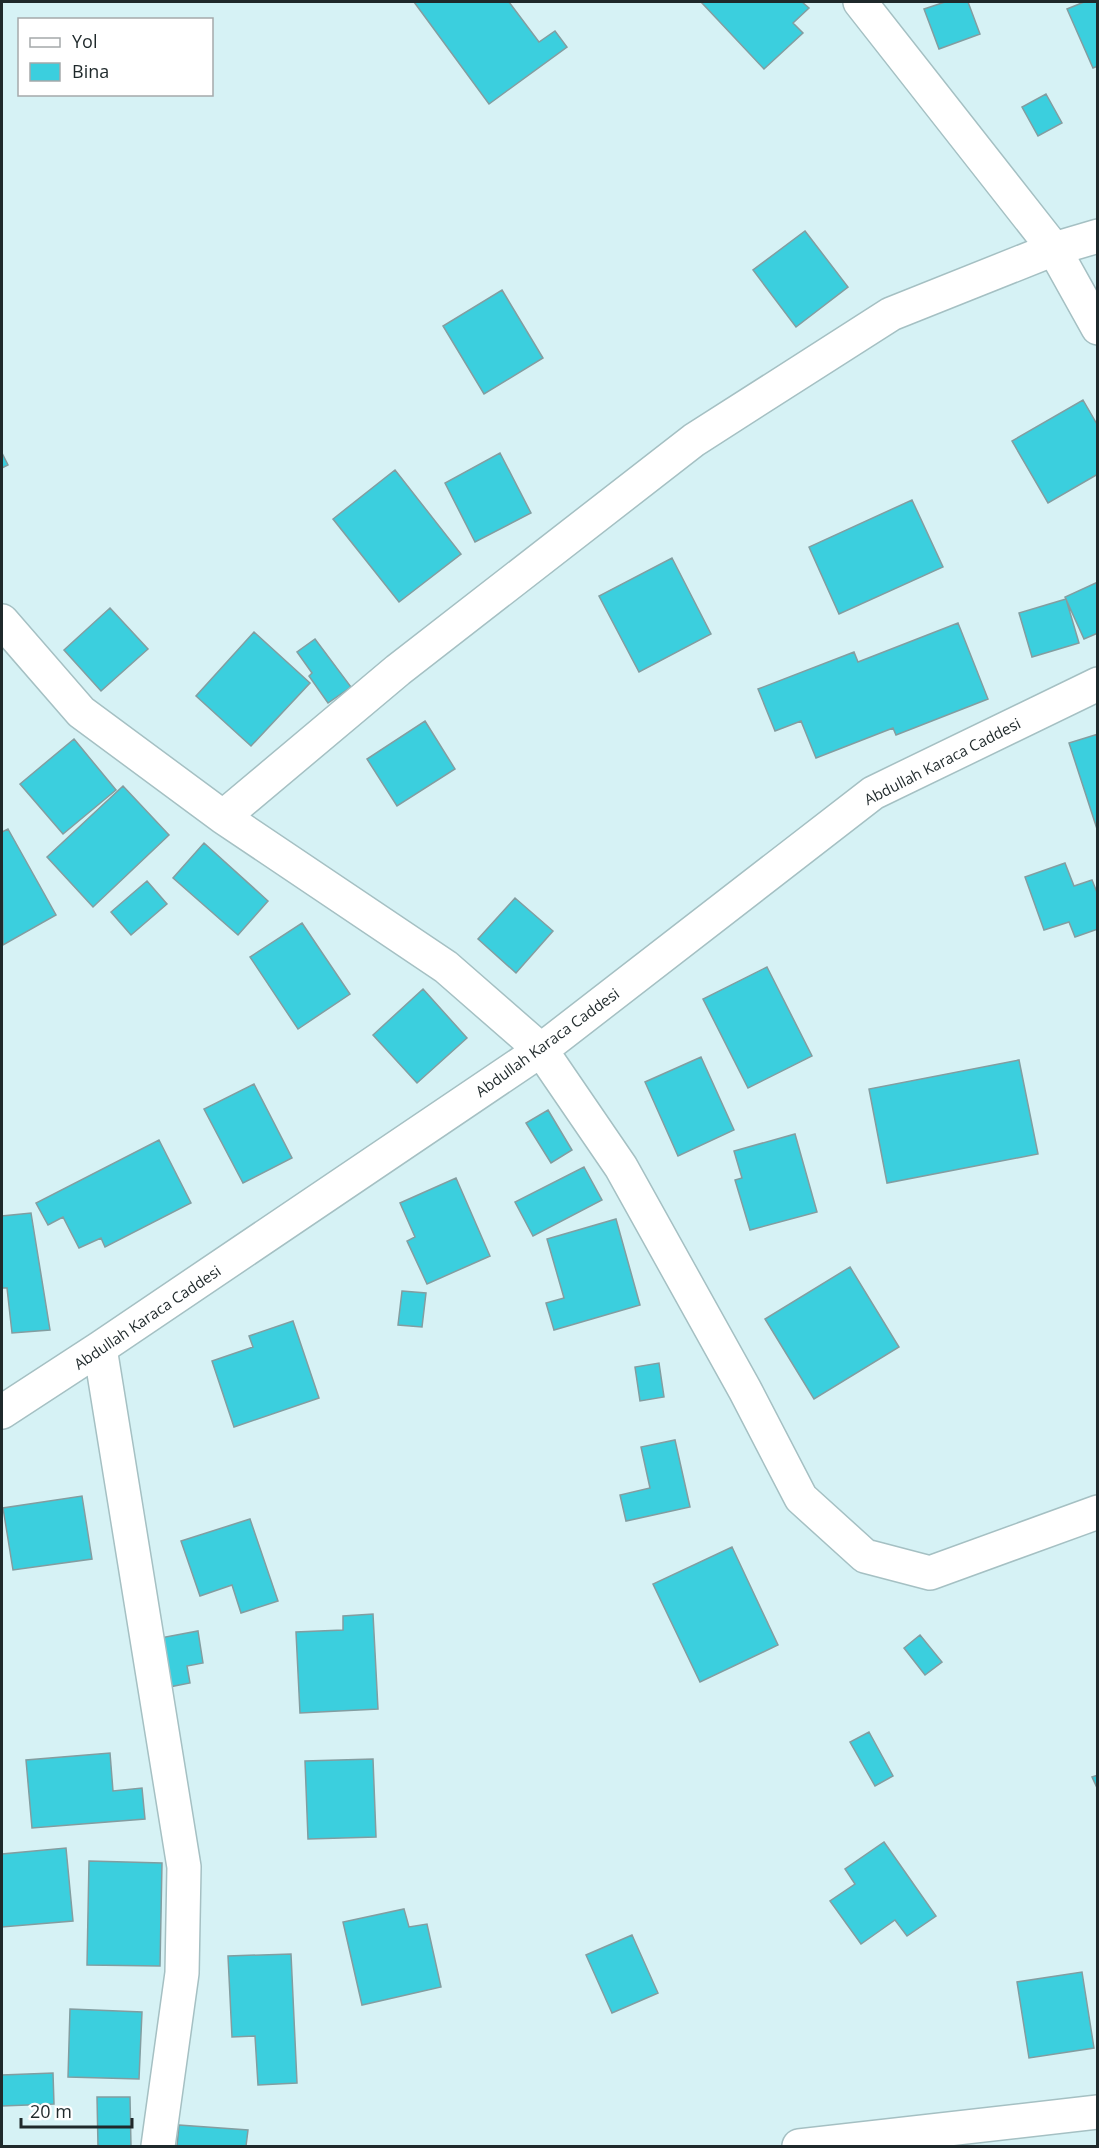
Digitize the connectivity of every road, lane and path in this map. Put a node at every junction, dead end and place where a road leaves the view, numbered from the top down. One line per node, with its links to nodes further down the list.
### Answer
1 (860, 2): 3 (street)
2 (1098, 236): 3 (street)
3 (1054, 249): 4 (street); 7 (street)
4 (1098, 328)
5 (2, 621): 7 (street)
6 (1098, 684): 8 (street, Abdullah Karaca Caddesi)
7 (223, 817): 8 (street)
8 (541, 1050): 9 (street, Abdullah Karaca Caddesi); 11 (street)
9 (100, 1348): 10 (street, Abdullah Karaca Caddesi); 13 (street)
10 (2, 1412)
11 (1098, 1512)
12 (1098, 2112): 14 (street)
13 (158, 2146)
14 (799, 2146)

